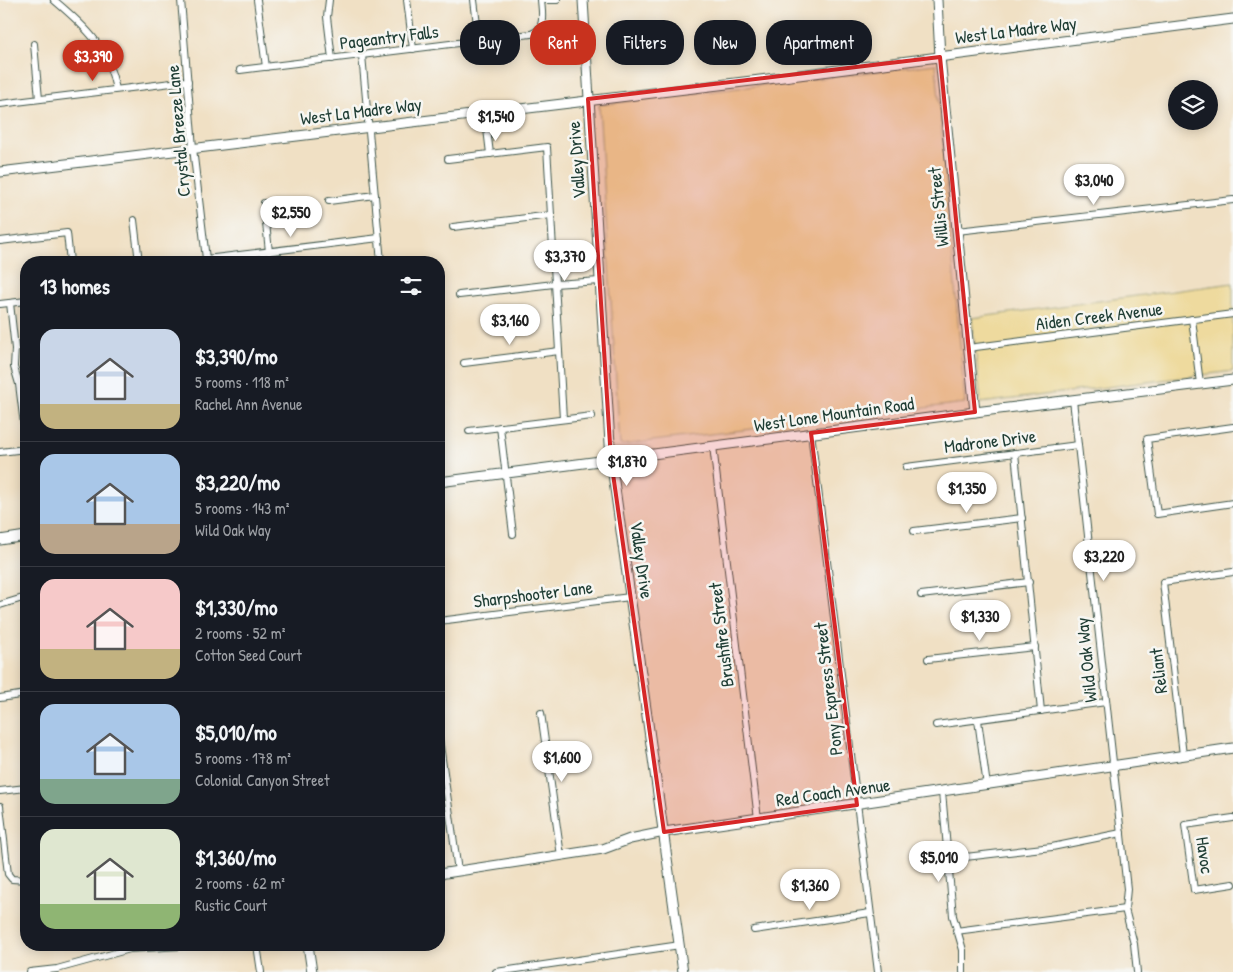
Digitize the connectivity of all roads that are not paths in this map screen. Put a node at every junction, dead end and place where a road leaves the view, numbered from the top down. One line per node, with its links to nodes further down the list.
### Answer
1 (54, 0): 23 (street)
2 (181, 0): 22 (street, Crystal Breeze Lane)
3 (257, 0): 20 (street)
4 (329, 0): 19 (street)
5 (407, 0): 16 (street)
6 (474, 0): 12 (street)
7 (542, 0): 8 (street); 13 (street, Pageantry Falls)
8 (556, 0)
9 (582, 0): 25 (street, Valley Drive)
10 (937, 0): 18 (street, Willis Street)
11 (1233, 19): 18 (street, West La Madre Way)
12 (476, 20)
13 (520, 35)
14 (460, 43): 16 (street, Pageantry Falls)
15 (34, 44): 24 (street)
16 (414, 49): 17 (street, Pageantry Falls)
17 (362, 55): 19 (street, Pageantry Falls); 28 (street)
18 (940, 57): 25 (street, West La Madre Way); 40 (street, Willis Street)
19 (332, 59): 20 (street, Pageantry Falls)
20 (266, 67): 21 (street, Pageantry Falls)
21 (240, 70)
22 (188, 80): 23 (street); 29 (street, Crystal Breeze Lane)
23 (116, 90): 24 (street)
24 (39, 99): 26 (street)
25 (588, 100): 27 (street, West La Madre Way); 49 (street, Valley Drive)
26 (0, 104)
27 (485, 112): 28 (street, West La Madre Way); 30 (street)
28 (367, 126): 29 (street, West La Madre Way); 33 (street)
29 (193, 148): 32 (street, West La Madre Way); 46 (street, Crystal Breeze Lane)
30 (490, 154): 31 (street); 37 (street)
31 (448, 159)
32 (0, 172)
33 (375, 195): 35 (street); 41 (street)
34 (1233, 200): 40 (street)
35 (329, 201)
36 (264, 203): 43 (street)
37 (551, 215): 39 (street); 50 (street)
38 (134, 220): 45 (street)
39 (453, 227)
40 (957, 231): 57 (street, Willis Street)
41 (378, 238): 43 (street); 48 (street)
42 (0, 241): 44 (street)
43 (270, 252): 47 (street, Crystal Breeze Lane)
44 (69, 256)
45 (138, 256)
46 (206, 256)
47 (233, 256)
48 (380, 256)
49 (600, 281): 50 (street); 76 (street, Valley Drive)
50 (554, 284): 51 (street); 58 (street)
51 (458, 295)
52 (20, 302): 53 (street)
53 (10, 303): 54 (street); 62 (street)
54 (0, 304)
55 (1233, 314): 56 (street, Aiden Creek Avenue)
56 (1192, 319): 57 (street, Aiden Creek Avenue); 61 (street)
57 (968, 348): 64 (street, Willis Street)
58 (559, 351): 59 (street); 66 (street)
59 (464, 363)
60 (1233, 380): 61 (street, West Lone Mountain Road)
61 (1200, 384): 63 (street, West Lone Mountain Road)
62 (20, 392)
63 (1072, 400): 64 (street, West Lone Mountain Road); 71 (street, Wild Oak Way)
64 (975, 412): 70 (street, West Lone Mountain Road)
65 (592, 416): 66 (street)
66 (563, 419): 67 (street)
67 (500, 427): 69 (street); 78 (street)
68 (1233, 427): 80 (street)
69 (469, 431)
70 (811, 433): 72 (street, West Lone Mountain Road); 110 (street, Pony Express Street)
71 (1078, 445): 75 (street, Madrone Drive); 97 (street, Wild Oak Way)
72 (713, 446): 76 (street, West Lone Mountain Road); 113 (street, Brushfire Street)
73 (20, 450): 74 (street)
74 (0, 452)
75 (1016, 453): 77 (street, Madrone Drive); 81 (street)
76 (611, 460): 78 (street, West Lone Mountain Road); 89 (street, Valley Drive)
77 (906, 467)
78 (505, 474): 79 (street, West Lone Mountain Road); 83 (street)
79 (445, 481)
80 (1233, 503)
81 (1022, 518): 82 (street); 87 (street)
82 (914, 532)
83 (514, 534)
84 (20, 537): 85 (street)
85 (0, 540)
86 (1233, 572): 103 (street, Reliant)
87 (1029, 582): 88 (street); 93 (street)
88 (921, 595)
89 (630, 597): 92 (street, Sharpshooter Lane); 114 (street, Valley Drive)
90 (20, 599): 91 (street)
91 (0, 605)
92 (445, 620)
93 (1035, 647): 94 (street); 98 (street)
94 (928, 659)
95 (20, 695): 96 (street)
96 (0, 698)
97 (1106, 702): 98 (street); 104 (street, Wild Oak Way)
98 (1041, 711): 100 (street)
99 (541, 713): 117 (street)
100 (978, 720): 101 (street); 106 (street)
101 (936, 725)
102 (1233, 748): 103 (street, Red Coach Avenue)
103 (1183, 755): 104 (street, Red Coach Avenue)
104 (1114, 766): 106 (street, Red Coach Avenue); 115 (street, Wild Oak Way)
105 (445, 780): 119 (street)
106 (987, 786): 109 (street, Red Coach Avenue)
107 (20, 789): 108 (street)
108 (0, 791)
109 (942, 792): 110 (street, Red Coach Avenue); 118 (street)
110 (857, 804): 113 (street, Red Coach Avenue); 124 (street, Pony Express Street)
111 (0, 806): 116 (street)
112 (1233, 818): 122 (street, Havoc)
113 (758, 819): 114 (street, Red Coach Avenue)
114 (664, 832): 117 (street, Red Coach Avenue); 127 (street, Valley Drive)
115 (1121, 833): 118 (street); 123 (street, Wild Oak Way)
116 (3, 856): 121 (street)
117 (561, 856): 119 (street, Red Coach Avenue)
118 (948, 859): 126 (street)
119 (458, 871): 120 (street, Red Coach Avenue)
120 (445, 873)
121 (20, 880)
122 (1233, 884)
123 (1125, 908): 126 (street); 138 (street, Wild Oak Way)
124 (870, 913): 125 (street); 136 (street, Pony Express Street)
125 (754, 930)
126 (956, 931): 137 (street)
127 (680, 945): 134 (street); 135 (street, Valley Drive)
128 (123, 951): 131 (street)
129 (258, 951): 132 (street)
130 (309, 951): 133 (street)
131 (30, 972)
132 (261, 972)
133 (312, 972)
134 (496, 972)
135 (683, 972)
136 (878, 972)
137 (963, 972)
138 (1137, 972)

